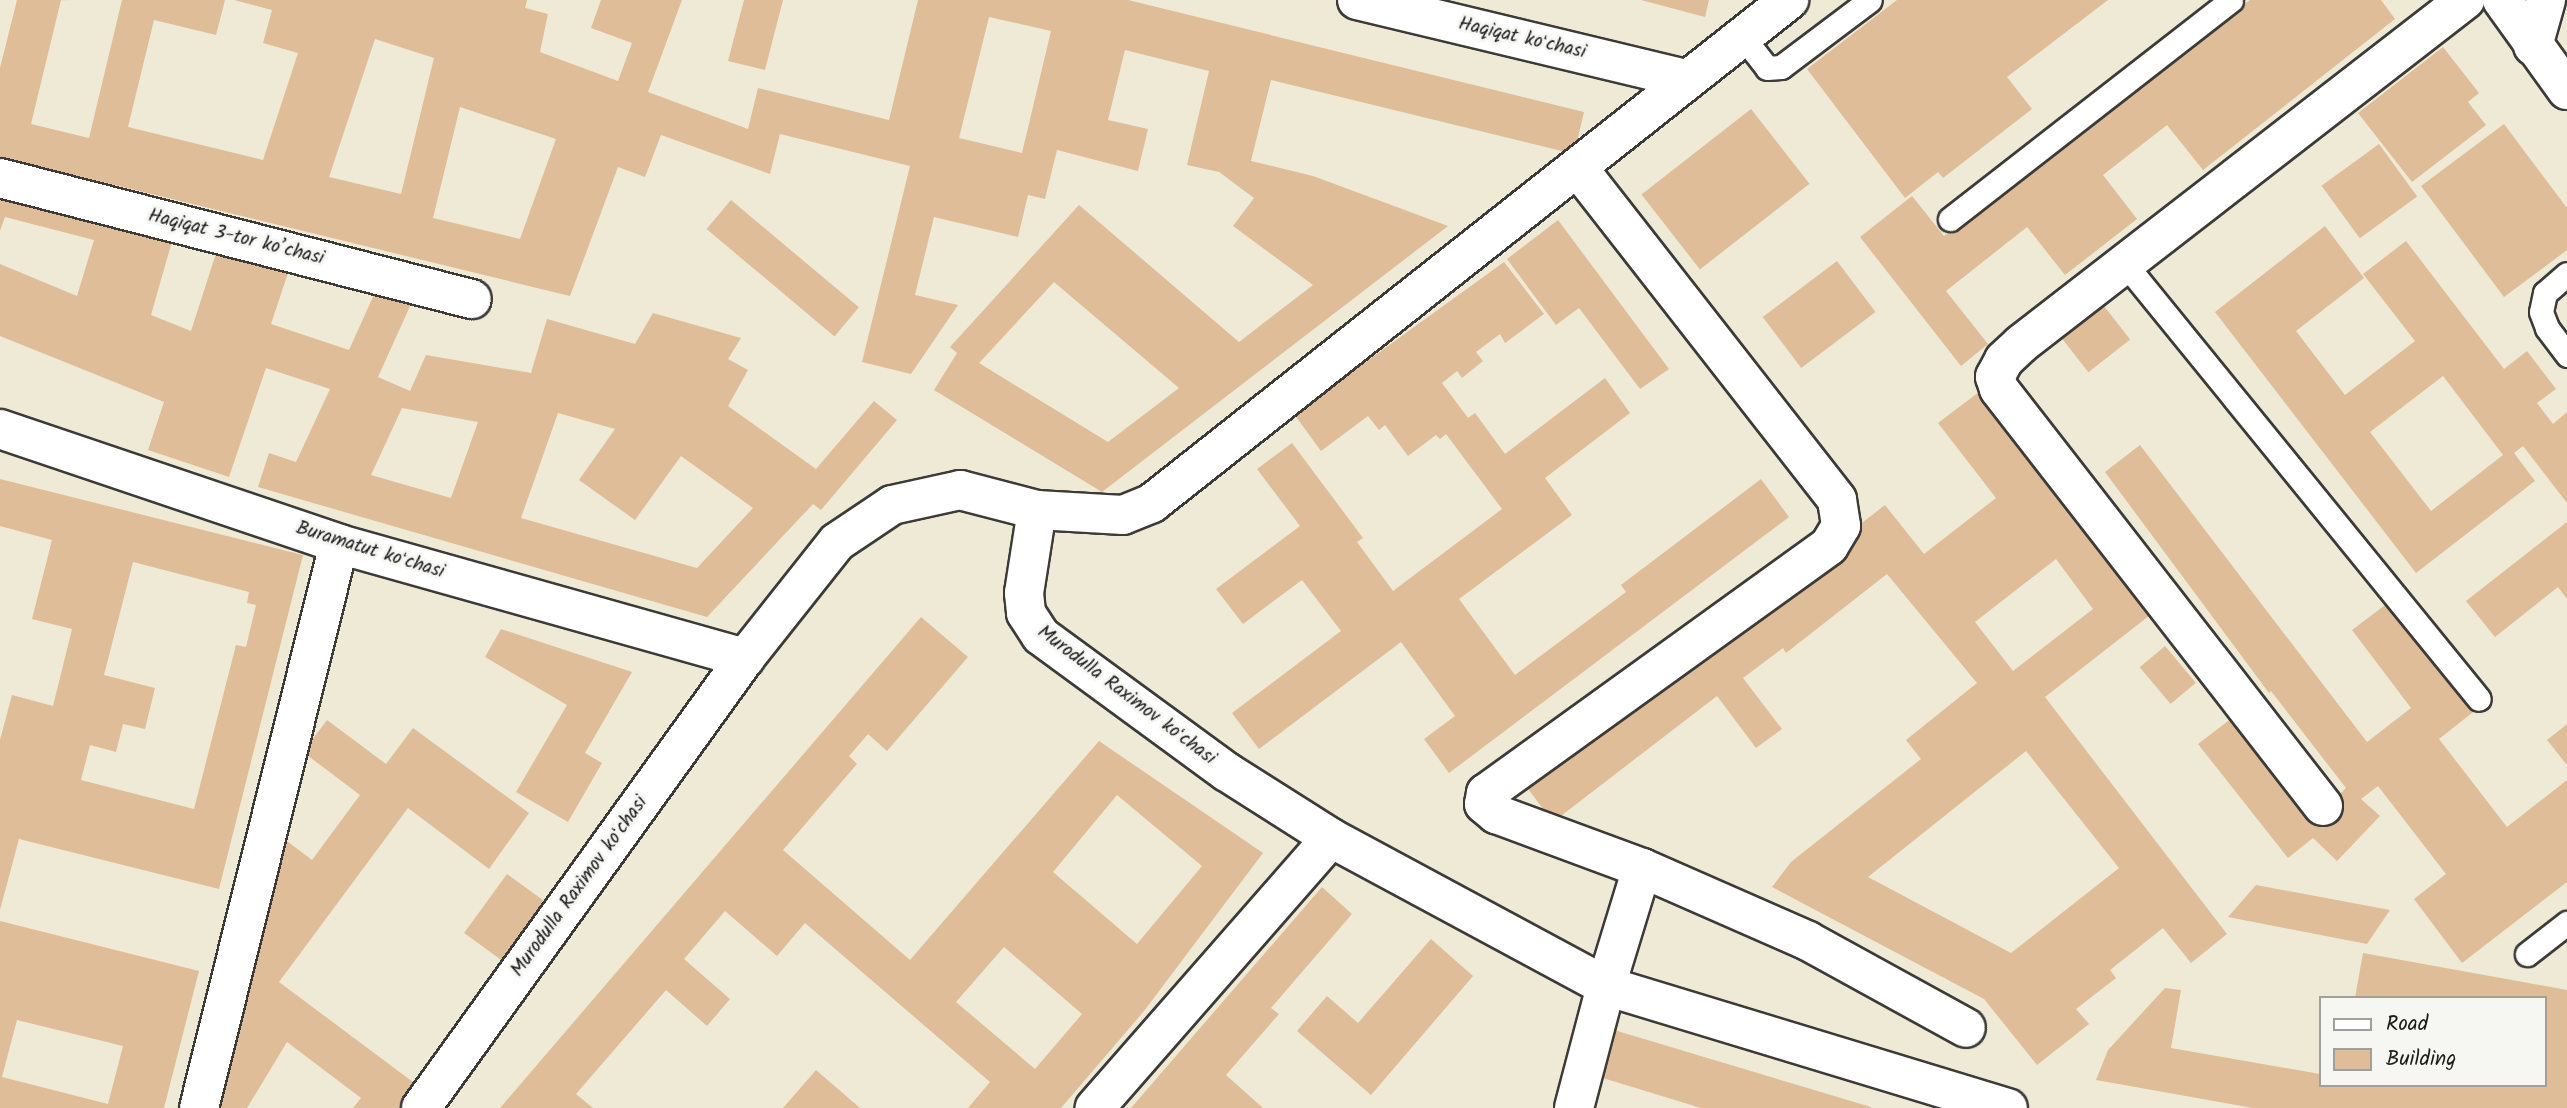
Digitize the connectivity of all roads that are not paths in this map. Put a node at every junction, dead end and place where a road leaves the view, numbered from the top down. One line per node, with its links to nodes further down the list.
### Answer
1 (1357, 0): 10 (street, Haqiqat koʻchasi)
2 (1788, 0): 8 (street)
3 (1870, 0): 8 (lane)
4 (2231, 0): 14 (lane)
5 (2465, 0): 15 (street)
6 (2502, 0): 9 (street)
7 (2546, 0): 9 (street)
8 (1743, 37): 10 (street)
9 (2533, 46): 11 (street)
10 (1687, 79): 12 (street)
11 (2567, 90)
12 (1578, 168): 20 (street); 26 (street)
13 (0, 178): 17 (street, Haqiqat 3-tor koʼchasi)
14 (1950, 219)
15 (2126, 265): 23 (lane); 24 (street)
16 (2567, 274): 18 (lane)
17 (472, 299)
18 (2567, 355)
19 (0, 429): 21 (street, Buramatut koʻchasi)
20 (1037, 510): 22 (street, Murodulla Raximov koʻchasi); 25 (street, Murodulla Raximov koʻchasi)
21 (339, 544): 22 (street, Buramatut koʻchasi); 31 (street)
22 (745, 658): 32 (street, Murodulla Raximov koʻchasi)
23 (2479, 699)
24 (2323, 806)
25 (1331, 838): 29 (street, Murodulla Raximov koʻchasi); 33 (street)
26 (1642, 868): 29 (street); 30 (street)
27 (2567, 923): 28 (lane)
28 (2527, 954)
29 (1606, 986): 34 (street); 35 (street, Murodulla Raximov koʻchasi)
30 (1966, 1028)
31 (199, 1108)
32 (421, 1108)
33 (1095, 1108)
34 (1574, 1108)
35 (2008, 1108)

